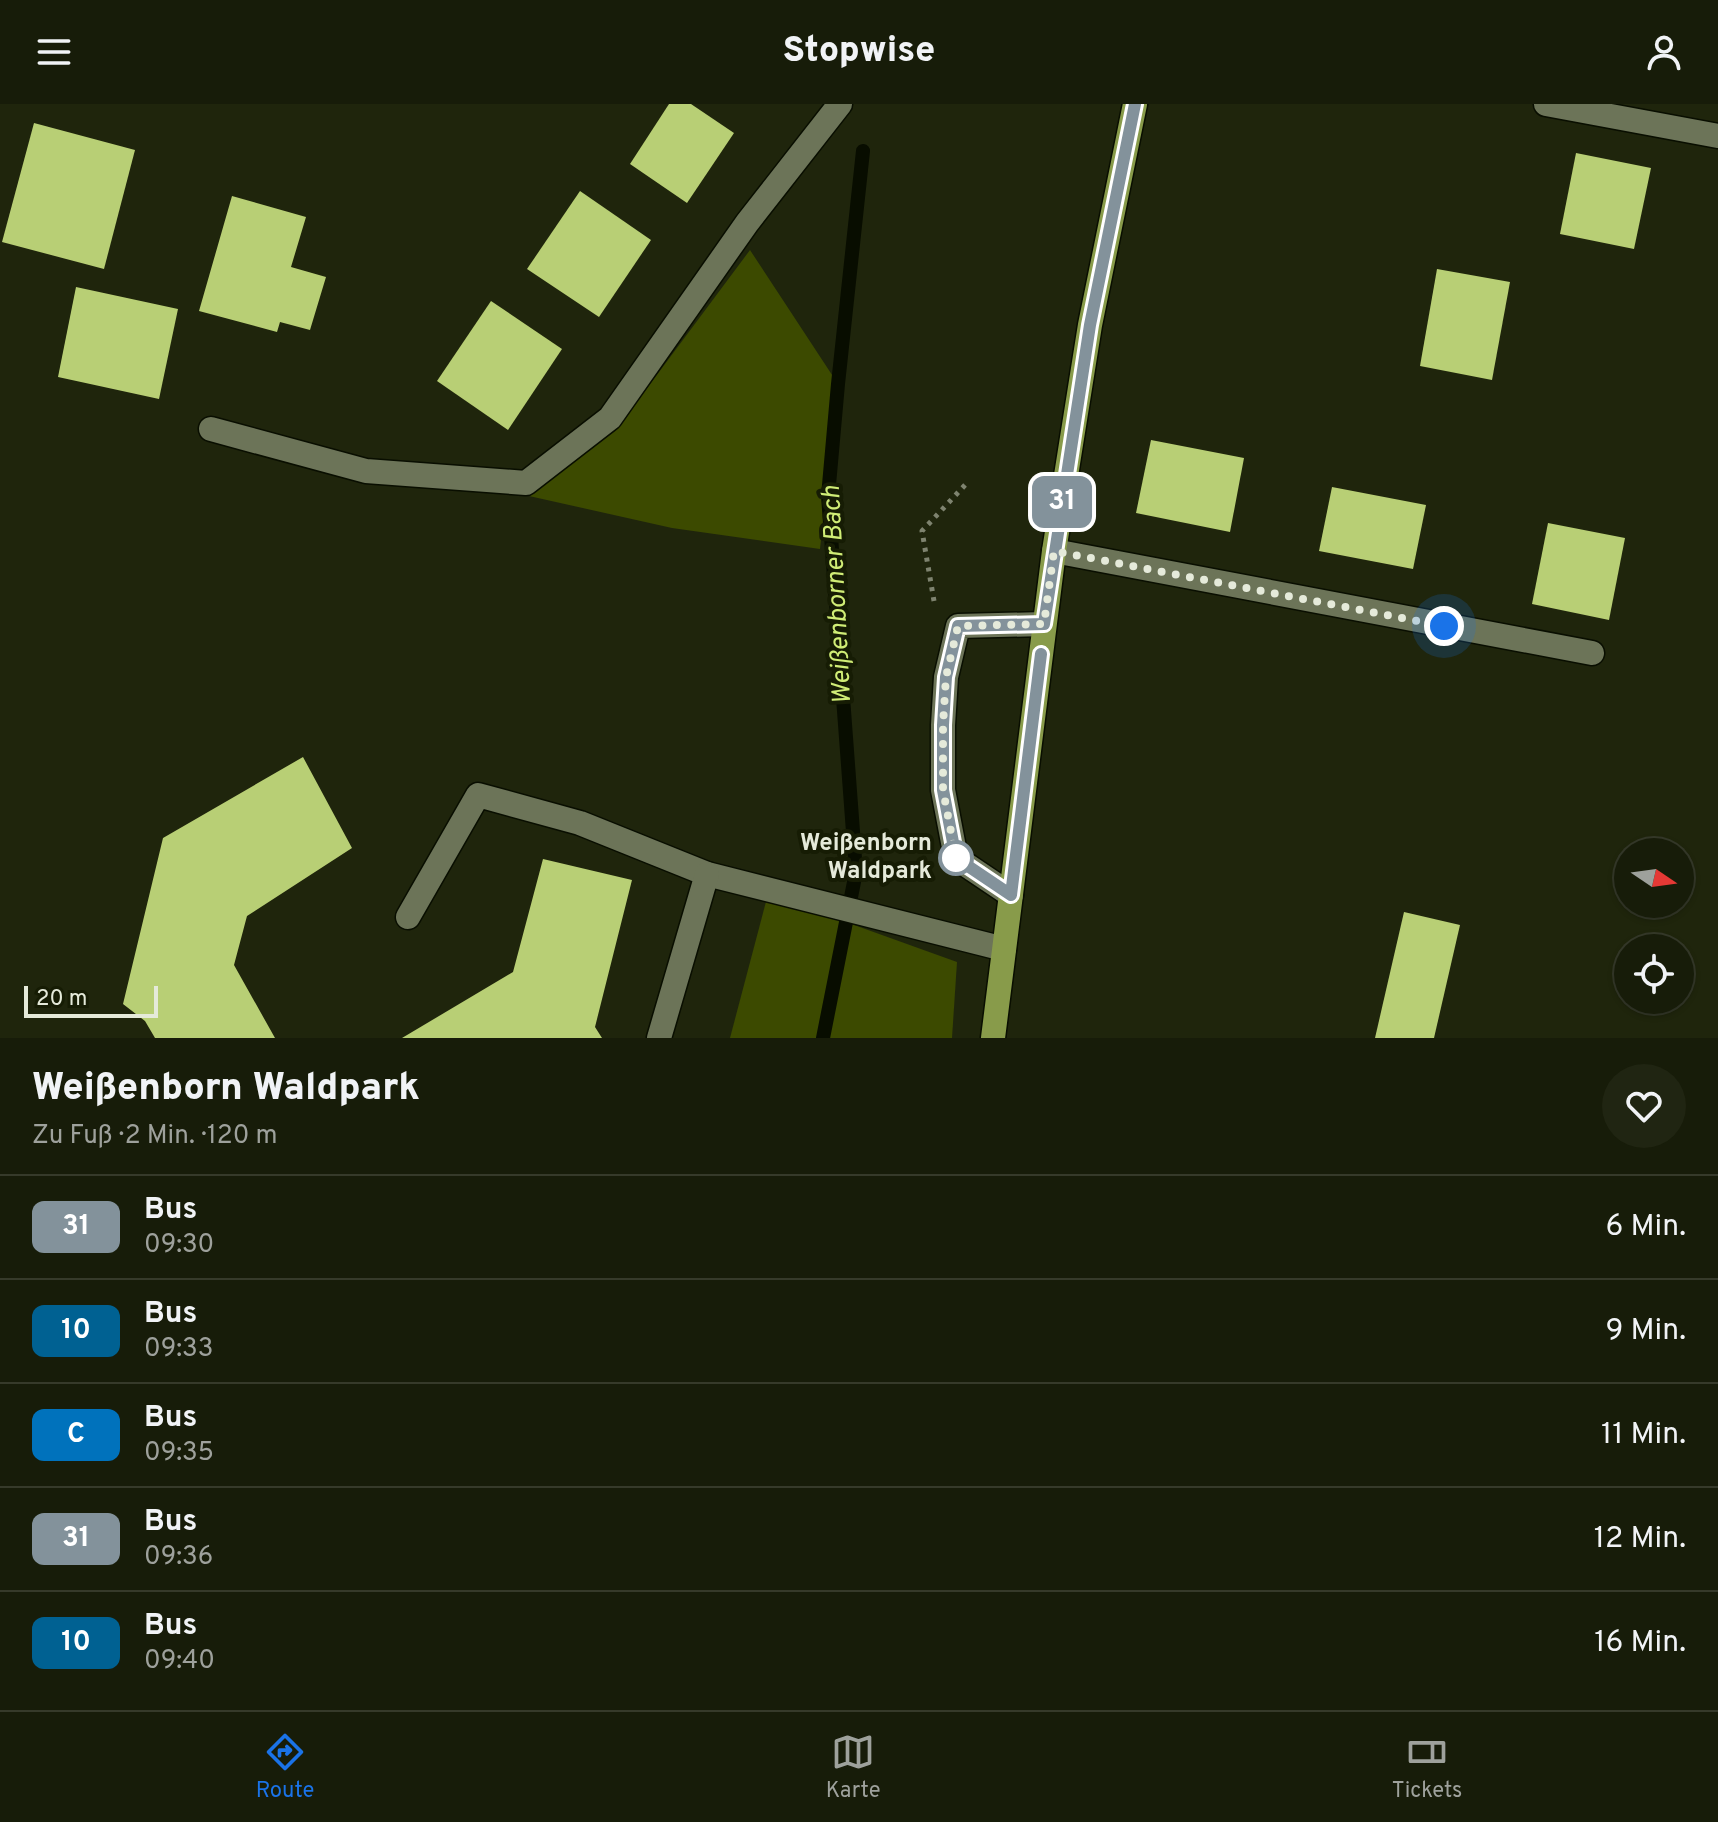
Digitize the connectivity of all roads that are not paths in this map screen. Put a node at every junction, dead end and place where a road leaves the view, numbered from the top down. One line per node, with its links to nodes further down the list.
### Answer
1 (840, 104): 5 (lane)
2 (1135, 104): 6 (main road)
3 (1546, 104): 4 (lane)
4 (1718, 136)
5 (211, 429)
6 (1054, 551): 7 (main road); 8 (lane)
7 (1044, 624): 10 (main road); 10 (lane)
8 (1592, 653)
9 (707, 874): 11 (lane); 12 (lane); 13 (lane)
10 (1011, 895): 12 (main road)
11 (408, 917)
12 (1004, 949): 14 (main road)
13 (659, 1038)
14 (993, 1038)

